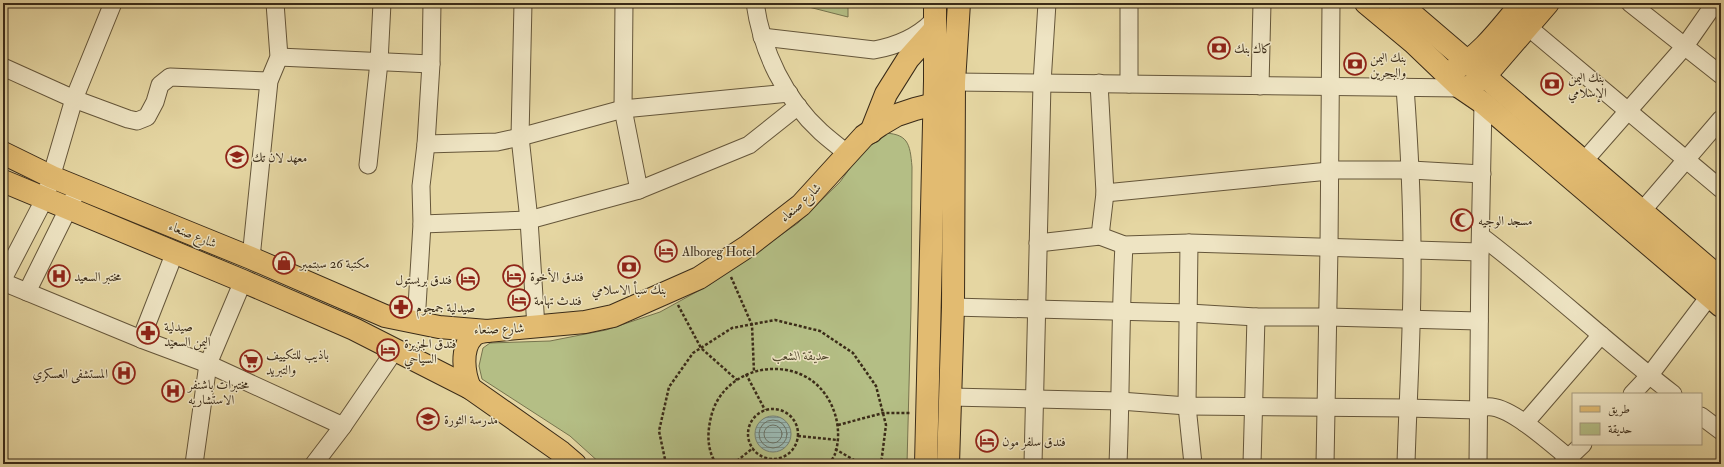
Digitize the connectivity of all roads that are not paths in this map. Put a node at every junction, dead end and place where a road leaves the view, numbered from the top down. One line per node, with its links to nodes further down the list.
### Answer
1 (113, 3): 41 (street)
2 (275, 3): 23 (street)
3 (382, 3): 24 (street)
4 (432, 3): 26 (street)
5 (523, 3): 49 (street)
6 (624, 3): 45 (street)
7 (755, 3): 21 (street)
8 (959, 3): 32 (main road)
9 (1047, 3): 33 (street)
10 (1129, 3): 35 (street)
11 (1262, 3): 36 (street)
12 (1331, 3): 37 (street)
13 (1366, 3): 28 (main road)
14 (1522, 3): 25 (main road)
15 (1548, 3): 20 (main road)
16 (1630, 3): 22 (street)
17 (1715, 3): 22 (street)
18 (1410, 6): 25 (main road)
19 (935, 17): 21 (street); 32 (main road); 48 (main road)
20 (1528, 27): 30 (main road); 46 (street)
21 (762, 37): 42 (street)
22 (1685, 46): 29 (street); 46 (street)
23 (279, 57): 24 (street); 31 (street)
24 (379, 62): 26 (street); 55 (street)
25 (1468, 62): 28 (main road); 30 (main road)
26 (430, 64): 50 (street)
27 (3, 67): 41 (street)
28 (1445, 74): 38 (street); 40 (main road)
29 (1721, 75)
30 (1485, 76): 40 (main road); 54 (main road)
31 (269, 81): 41 (street); 78 (street)
32 (945, 82): 33 (street); 44 (main road); 83 (main road)
33 (1042, 83): 34 (street); 72 (street)
34 (1099, 83): 35 (street); 64 (street)
35 (1128, 84): 36 (street)
36 (1260, 86): 37 (street)
37 (1330, 86): 38 (street); 57 (street)
38 (1386, 87): 39 (street)
39 (1405, 87): 40 (street); 56 (street)
40 (1461, 88): 43 (main road)
41 (74, 99): 59 (street)
42 (793, 100): 45 (street); 52 (street); 63 (street)
43 (1483, 103): 58 (street); 81 (main road)
44 (935, 104): 48 (main road, شارع صنعاء); 119 (main road)
45 (623, 109): 49 (street); 63 (street)
46 (1628, 111): 53 (street); 54 (street)
47 (1721, 119): 53 (street)
48 (871, 132): 52 (main road, شارع صنعاء)
49 (520, 137): 50 (street); 68 (street)
50 (426, 144): 69 (street)
51 (3, 153): 59 (main road, شارع صنعاء)
52 (848, 154): 92 (main road, شارع صنعاء)
53 (1686, 159): 62 (street); 67 (street)
54 (1584, 161): 67 (main road)
55 (368, 165)
56 (1411, 170): 57 (street); 58 (street); 76 (street)
57 (1329, 171): 64 (street); 75 (street)
58 (1482, 174): 73 (street)
59 (52, 177): 61 (main road, شارع صنعاء); 65 (street)
60 (3, 181): 65 (main road, شارع صنعاء)
61 (79, 188): 66 (street); 78 (main road, شارع صنعاء)
62 (1721, 189)
63 (639, 190): 68 (street)
64 (1105, 193): 70 (street)
65 (45, 198): 66 (main road, شارع صنعاء); 79 (street)
66 (67, 209): 77 (main road, شارع صنعاء); 82 (street)
67 (1642, 210): 81 (main road)
68 (529, 220): 69 (street); 92 (street)
69 (422, 224): 91 (street)
70 (1100, 236): 72 (street); 74 (street)
71 (1189, 243): 74 (street); 75 (street); 86 (street)
72 (1038, 244): 84 (street)
73 (1480, 244): 76 (street); 90 (street); 94 (street)
74 (1124, 245): 85 (street)
75 (1329, 246): 76 (street); 88 (street)
76 (1412, 251): 89 (street)
77 (176, 252): 80 (main road, شارع صنعاء); 95 (street)
78 (251, 258): 91 (main road, شارع صنعاء)
79 (3, 280): 82 (street)
80 (243, 281): 96 (main road, شارع صنعاء); 97 (street)
81 (1718, 291): 98 (street)
82 (27, 292): 95 (street)
83 (953, 307): 84 (street); 102 (main road)
84 (1037, 310): 85 (street); 103 (street)
85 (1121, 313): 86 (street); 104 (street)
86 (1189, 314): 87 (street); 105 (street)
87 (1256, 317): 88 (street); 107 (street)
88 (1328, 317): 89 (street); 106 (street)
89 (1412, 319): 90 (street); 108 (street)
90 (1479, 321): 109 (street)
91 (416, 323): 93 (main road, شارع صنعاء)
92 (536, 327): 93 (main road, شارع صنعاء)
93 (487, 331): 99 (main road)
94 (1601, 335): 98 (street); 111 (street)
95 (141, 339): 97 (street)
96 (395, 350): 99 (main road, شارع صنعاء); 112 (street)
97 (208, 364): 112 (street); 116 (street)
98 (1649, 376): 100 (street); 101 (street)
99 (470, 388): 118 (main road, شارع صنعاء)
100 (1633, 393)
101 (1672, 393)
102 (950, 397): 103 (street); 120 (main road)
103 (1035, 399): 104 (street); 121 (street)
104 (1120, 401): 105 (street); 122 (street)
105 (1187, 406): 107 (street); 123 (street)
106 (1326, 406): 107 (street); 108 (street); 125 (street)
107 (1252, 407): 124 (street)
108 (1408, 408): 109 (street); 126 (street)
109 (1477, 410): 111 (street); 127 (street)
110 (1702, 417): 113 (street)
111 (1525, 423): 115 (street)
112 (343, 426): 117 (street)
113 (1721, 431)
114 (1582, 445): 115 (street)
115 (1566, 461)
116 (195, 463)
117 (314, 464)
118 (575, 464)
119 (926, 464)
120 (948, 464)
121 (1033, 464)
122 (1118, 464)
123 (1193, 464)
124 (1252, 464)
125 (1325, 464)
126 (1406, 464)
127 (1478, 464)

